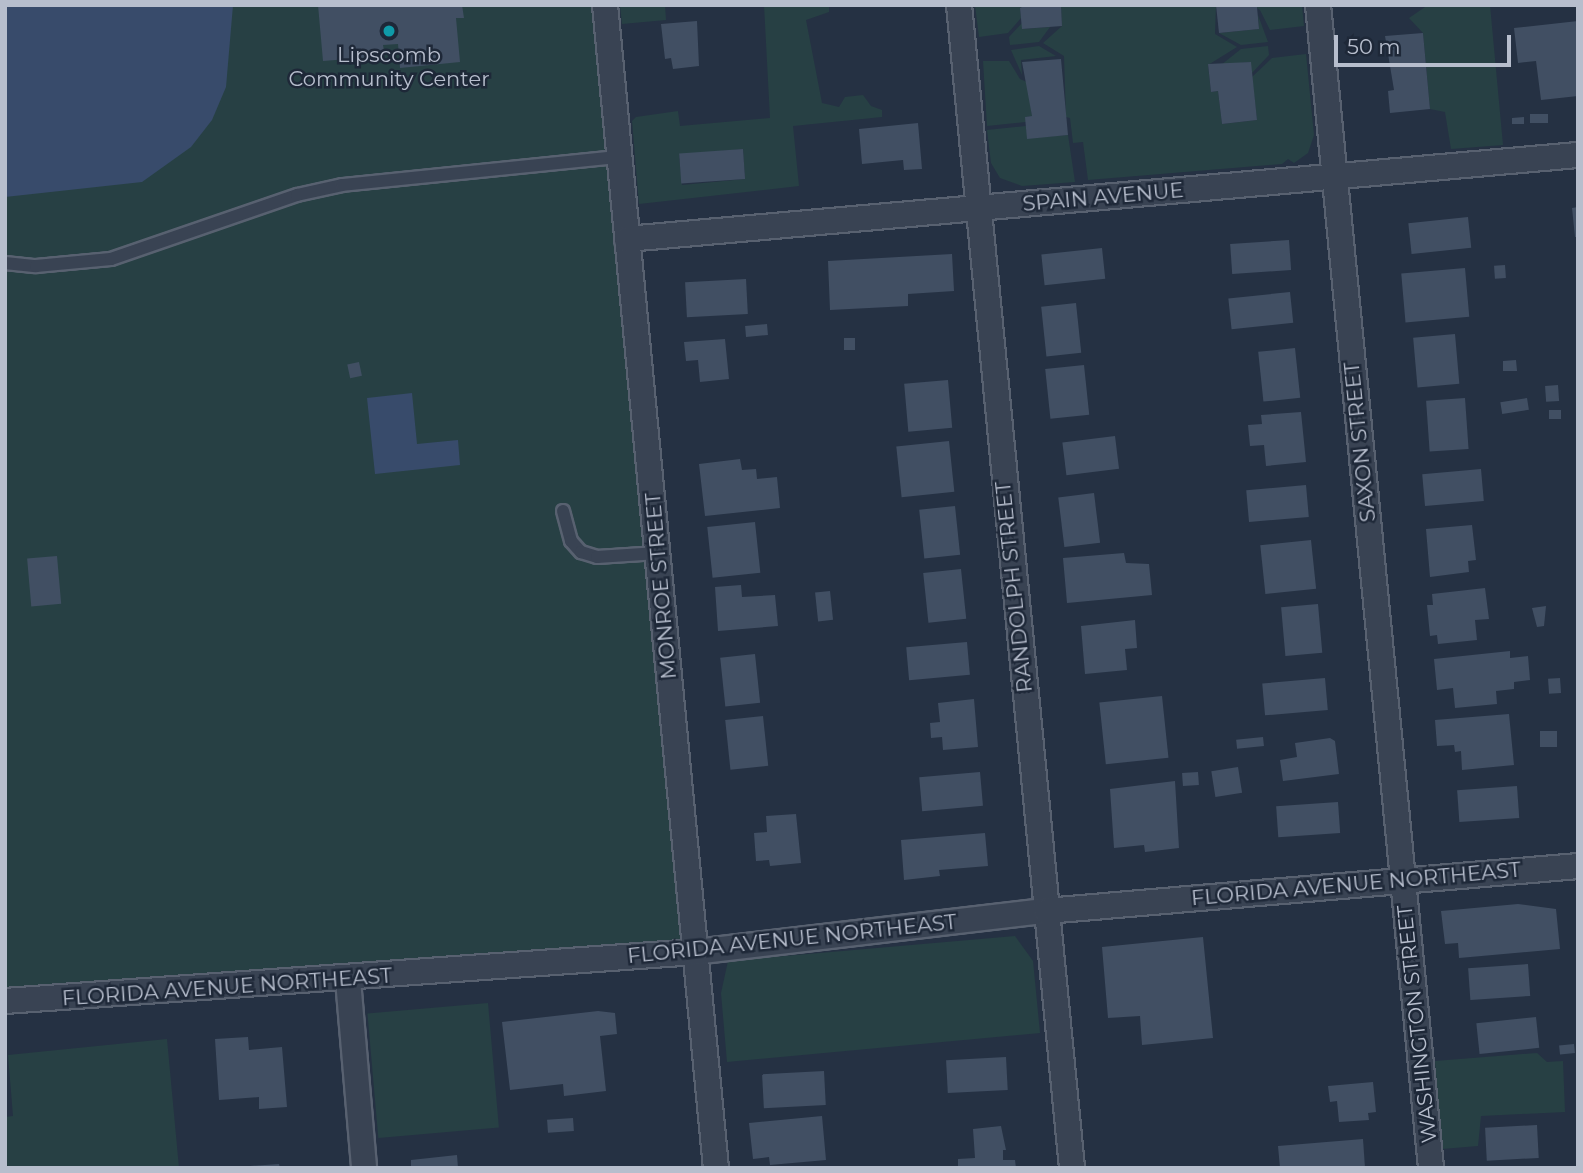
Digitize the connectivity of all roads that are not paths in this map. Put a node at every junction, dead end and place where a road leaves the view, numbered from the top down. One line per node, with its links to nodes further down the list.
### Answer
1 (606, 5): 5 (street, MONROE STREET)
2 (959, 5): 7 (street, RANDOLPH STREET)
3 (1318, 5): 6 (street, SAXON STREET)
4 (1578, 155): 6 (street, SPAIN AVENUE)
5 (619, 157): 8 (street, MONROE STREET); 9 (lane)
6 (1334, 176): 7 (street, SPAIN AVENUE); 13 (street, SAXON STREET)
7 (976, 208): 8 (street, SPAIN AVENUE); 14 (street, RANDOLPH STREET)
8 (627, 239): 11 (street, MONROE STREET)
9 (5, 263)
10 (563, 511): 11 (lane)
11 (658, 553): 15 (street, MONROE STREET)
12 (1578, 866): 13 (street, FLORIDA AVENUE NORTHEAST)
13 (1403, 879): 14 (street, FLORIDA AVENUE NORTHEAST); 21 (street, WASHINGTON STREET)
14 (1046, 911): 15 (street, FLORIDA AVENUE NORTHEAST); 20 (street, RANDOLPH STREET)
15 (695, 952): 16 (street, FLORIDA AVENUE NORTHEAST); 19 (street, MONROE STREET)
16 (348, 980): 17 (street, FLORIDA AVENUE NORTHEAST); 18 (street)
17 (5, 1001)
18 (364, 1168)
19 (716, 1168)
20 (1072, 1168)
21 (1431, 1168)

